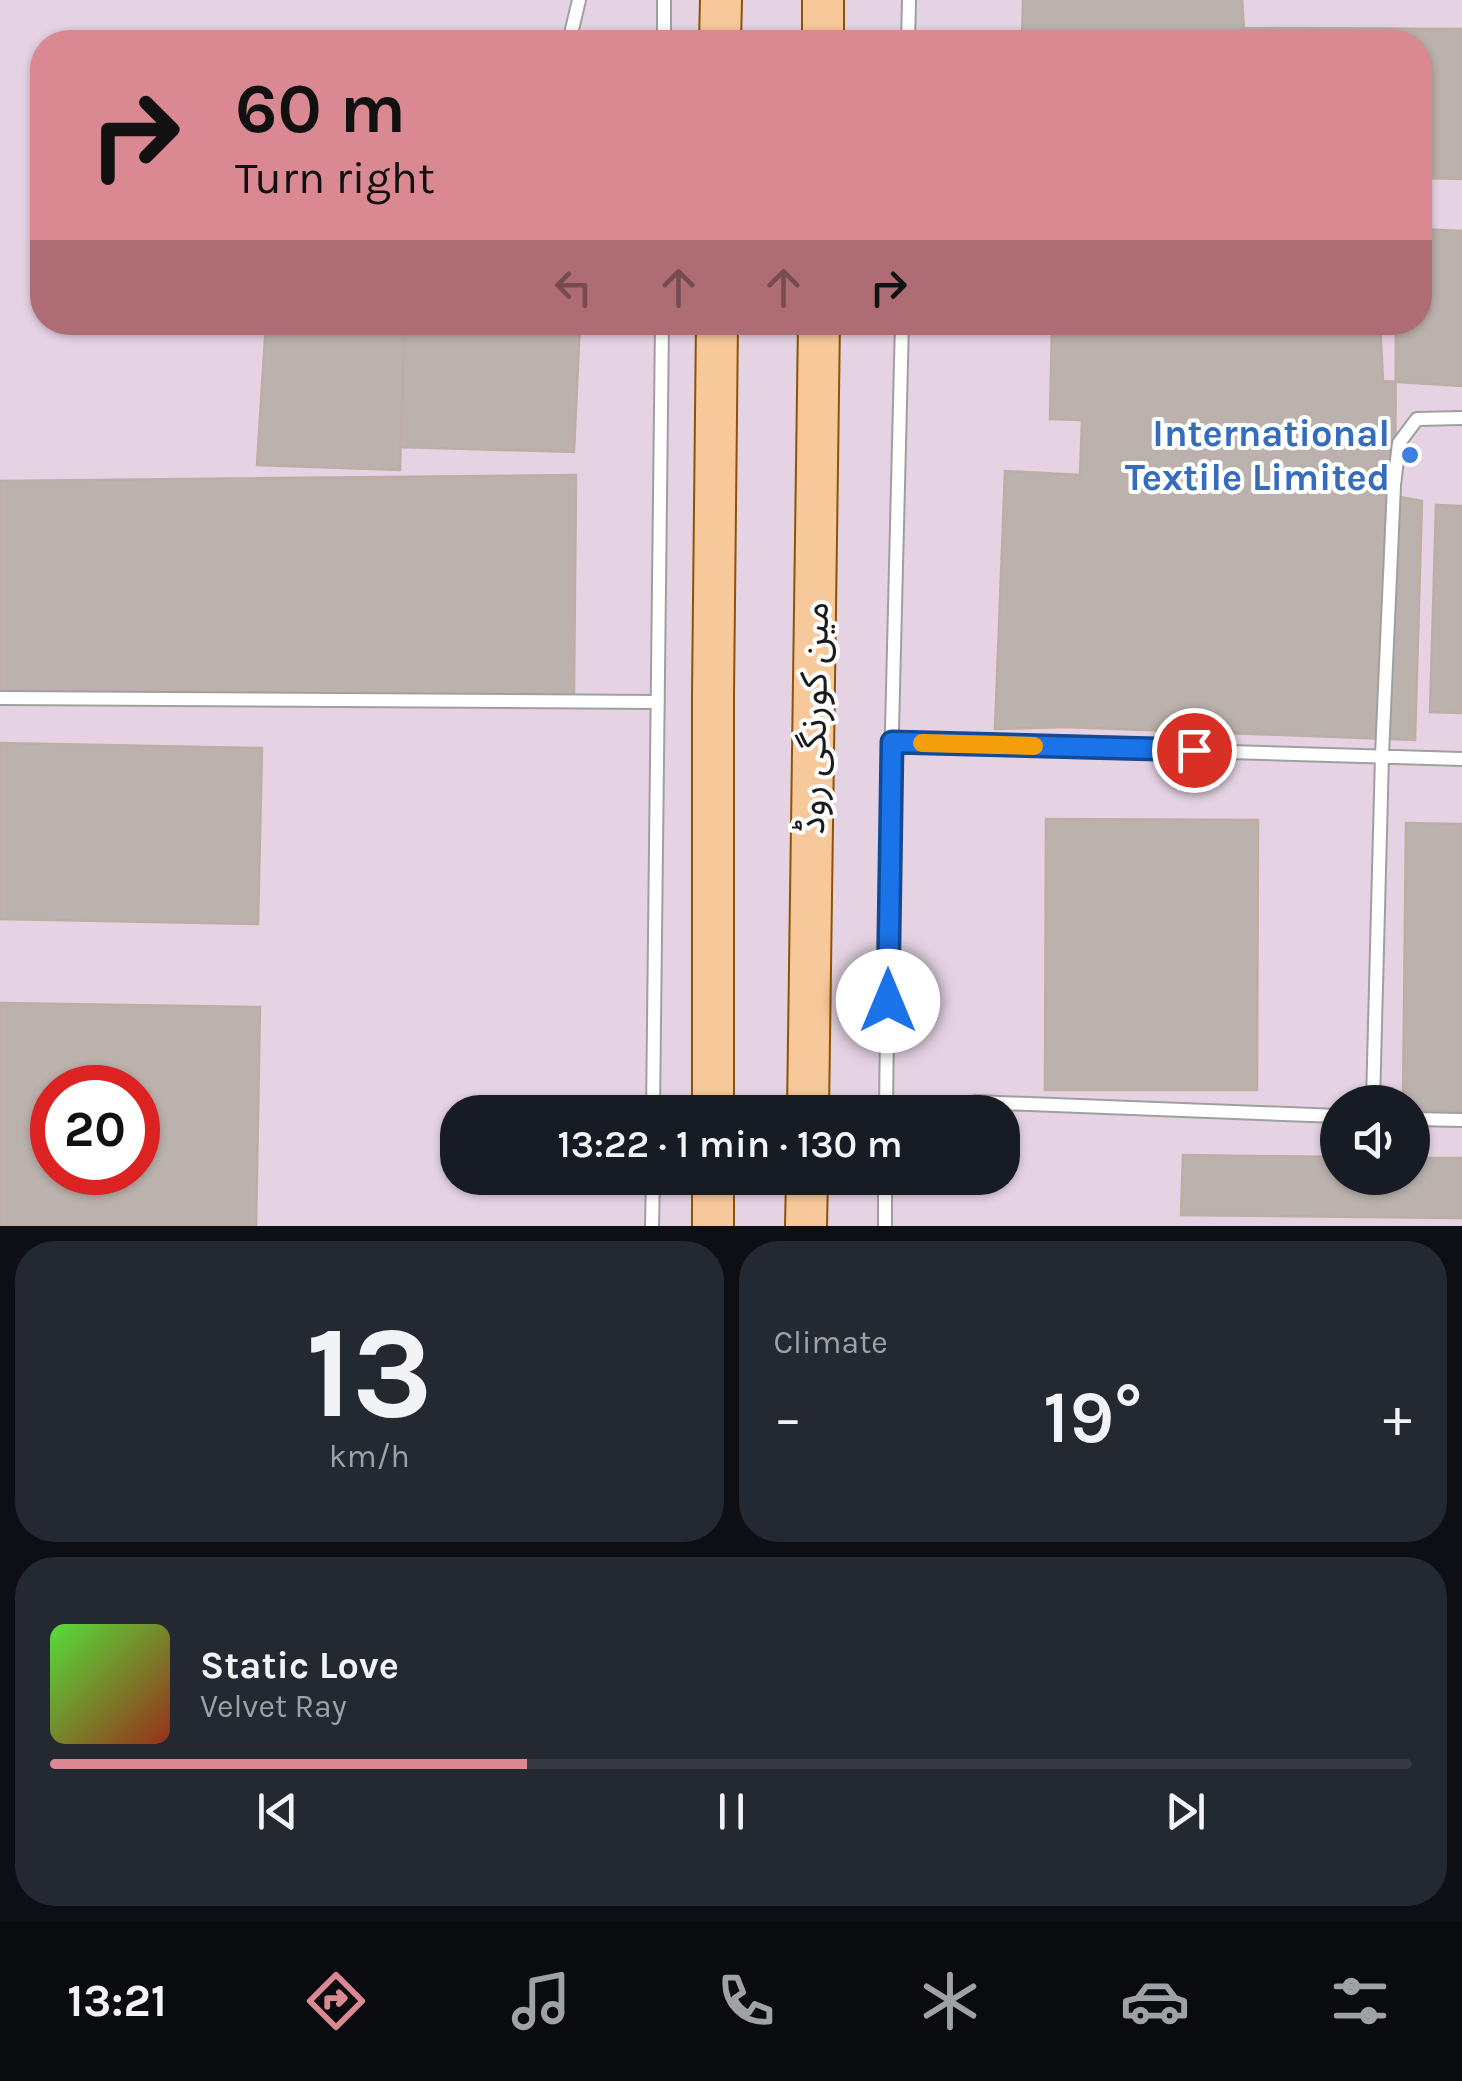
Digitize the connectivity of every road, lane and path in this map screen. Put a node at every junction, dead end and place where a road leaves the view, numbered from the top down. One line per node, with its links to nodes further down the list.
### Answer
1 (579, 0): 6 (lane)
2 (664, 0): 7 (lane)
3 (721, 0): 8 (main road)
4 (823, 0): 9 (main road)
5 (909, 0): 10 (lane)
6 (571, 30)
7 (664, 30)
8 (720, 30)
9 (822, 30)
10 (908, 30)
11 (662, 335): 17 (lane)
12 (717, 335): 23 (main road)
13 (819, 335): 24 (main road, مین کورنگی روڈ)
14 (902, 335): 18 (lane)
15 (1462, 418): 19 (lane)
16 (0, 698): 17 (lane)
17 (658, 702): 22 (lane)
18 (892, 742): 19 (lane); 25 (lane)
19 (1382, 755): 20 (lane); 21 (lane)
20 (1462, 759)
21 (1373, 1085)
22 (653, 1095)
23 (713, 1095)
24 (808, 1095)
25 (886, 1095)
26 (1020, 1104): 27 (lane)
27 (1320, 1115)
28 (1430, 1119): 29 (lane)
29 (1462, 1120)
30 (653, 1195): 34 (lane)
31 (714, 1195): 35 (main road)
32 (807, 1195): 36 (main road)
33 (886, 1195): 37 (lane)
34 (652, 1226)
35 (713, 1226)
36 (806, 1226)
37 (885, 1226)

